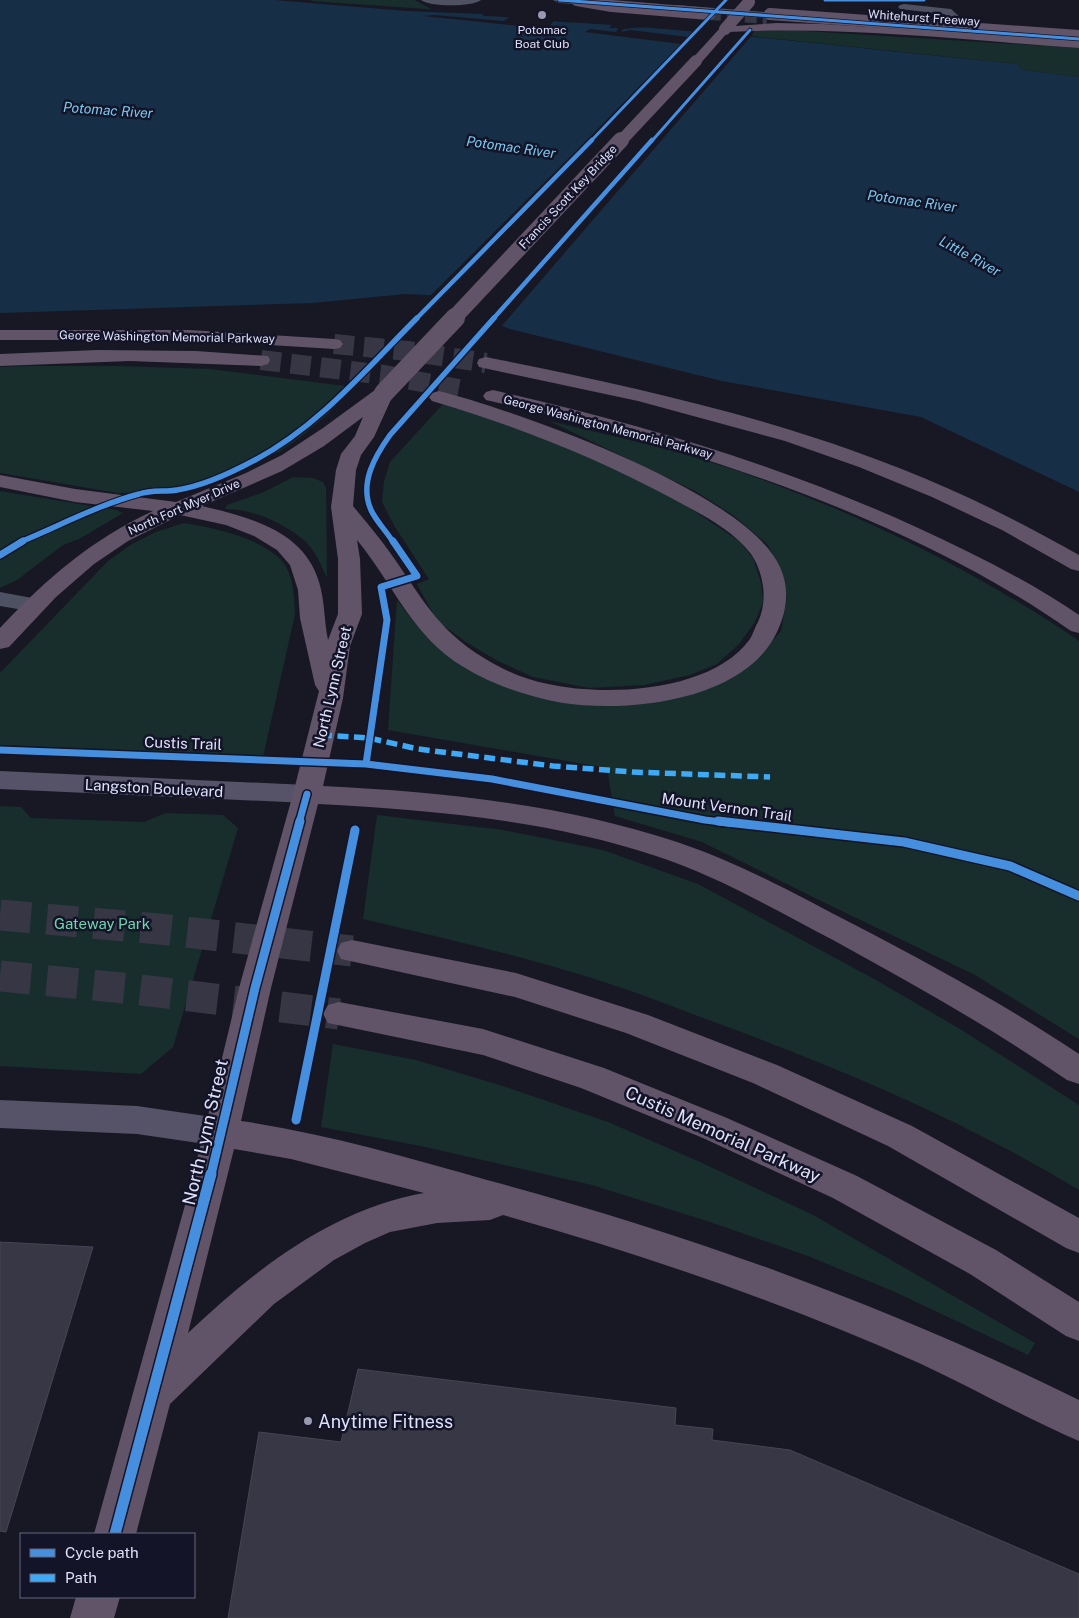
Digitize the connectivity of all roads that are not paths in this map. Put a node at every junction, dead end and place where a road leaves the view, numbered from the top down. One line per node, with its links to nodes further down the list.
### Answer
1 (427, 0): 2 (street)
2 (475, 0)
3 (559, 0): 10 (street)
4 (577, 0): 5 (highway, bridge)
5 (605, 0)
6 (751, 0): 9 (highway, Francis Scott Key Bridge, bridge)
7 (904, 7): 10 (street)
8 (769, 16): 11 (highway, Whitehurst Freeway)
9 (725, 30): 11 (highway); 17 (highway, Francis Scott Key Bridge, bridge)
10 (969, 31): 11 (street)
11 (1079, 40)
12 (0, 335): 13 (highway, George Washington Memorial Parkway)
13 (334, 344)
14 (0, 360): 15 (highway, George Washington Memorial Parkway)
15 (261, 360)
16 (486, 363): 21 (highway)
17 (384, 393): 19 (highway, North Lynn Street); 20 (highway, North Fort Myer Drive)
18 (0, 481): 20 (highway)
19 (342, 507): 24 (highway, George Washington Memorial Parkway); 26 (highway, North Lynn Street)
20 (177, 509): 23 (highway, North Fort Myer Drive); 26 (highway)
21 (1079, 564)
22 (0, 599): 23 (street)
23 (35, 605): 25 (highway, North Fort Myer Drive)
24 (1079, 626)
25 (0, 642)
26 (330, 698): 28 (highway, North Lynn Street)
27 (0, 780): 28 (main road, Langston Boulevard)
28 (307, 794): 31 (highway); 33 (highway, North Lynn Street)
29 (352, 951): 35 (highway)
30 (339, 1014): 36 (highway, Custis Memorial Parkway)
31 (1079, 1071)
32 (0, 1114): 33 (main road)
33 (219, 1132): 34 (highway); 37 (highway, North Lynn Street)
34 (519, 1203): 37 (highway); 38 (highway)
35 (1079, 1237)
36 (1079, 1323)
37 (154, 1392): 39 (highway, North Lynn Street)
38 (1079, 1421)
39 (115, 1533)
40 (98, 1598): 41 (highway)
41 (92, 1618)

